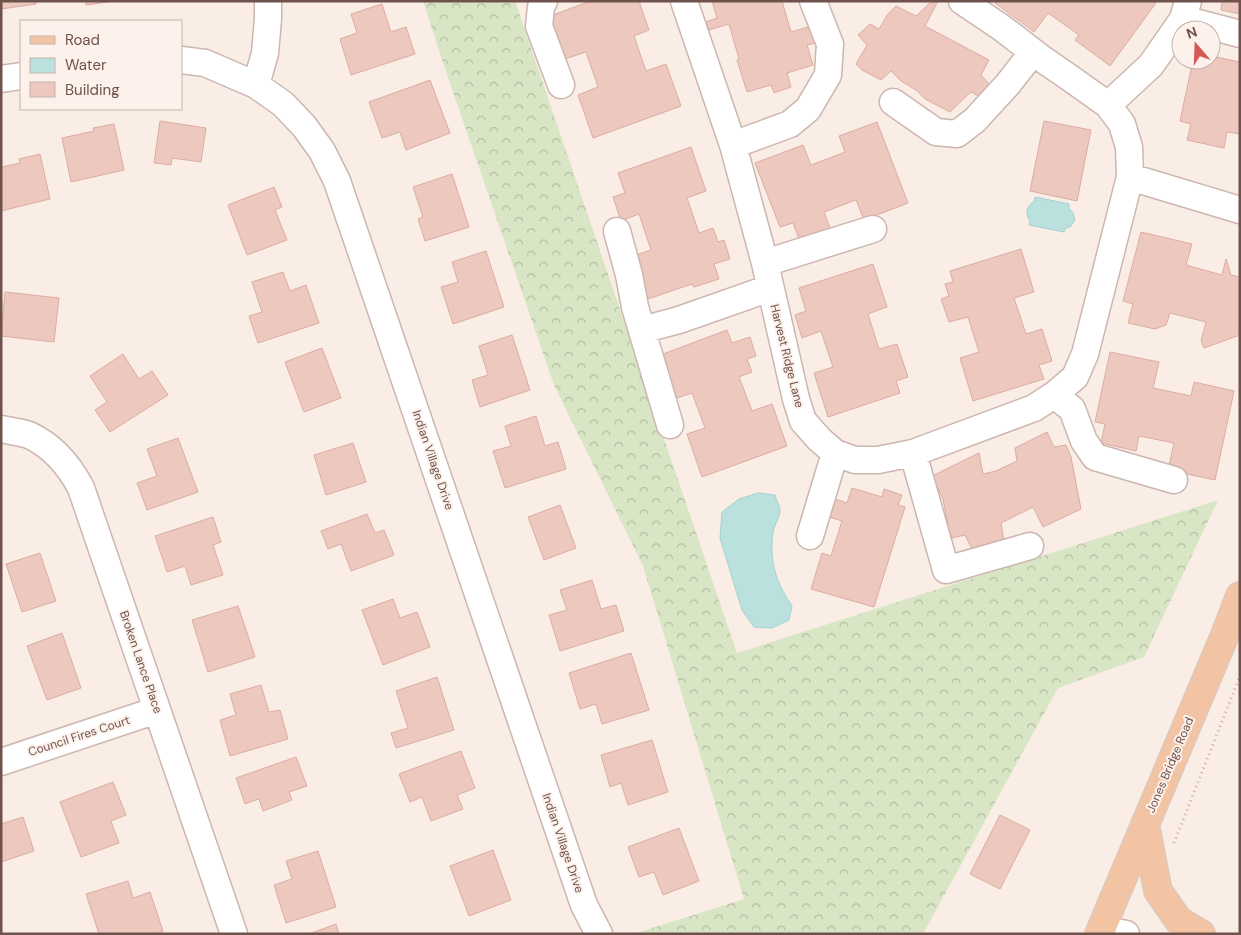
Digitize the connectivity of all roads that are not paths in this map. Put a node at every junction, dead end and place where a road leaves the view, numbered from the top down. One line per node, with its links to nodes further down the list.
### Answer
1 (268, 1): 12 (street)
2 (544, 1): 13 (street)
3 (684, 1): 16 (street, Harvest Ridge Lane)
4 (813, 1): 16 (street)
5 (962, 1): 8 (street, Harvest Ridge Lane)
6 (1185, 10): 7 (street); 15 (street)
7 (1240, 34)
8 (1033, 52): 14 (street); 15 (street, Harvest Ridge Lane)
9 (182, 60): 12 (street, Indian Village Drive)
10 (20, 76): 11 (street)
11 (1, 79)
12 (256, 85): 38 (street, Indian Village Drive)
13 (561, 85)
14 (893, 102)
15 (1108, 105): 17 (street, Harvest Ridge Lane)
16 (733, 145): 21 (street, Harvest Ridge Lane)
17 (1130, 177): 18 (street); 24 (street, Harvest Ridge Lane)
18 (1240, 210)
19 (873, 229): 21 (street)
20 (617, 231): 23 (street)
21 (764, 263): 22 (street, Harvest Ridge Lane)
22 (770, 288): 23 (street); 27 (street, Harvest Ridge Lane)
23 (642, 330): 25 (street)
24 (1054, 395): 28 (street, Harvest Ridge Lane); 29 (street)
25 (670, 424)
26 (1, 429): 33 (street, Broken Lance Place)
27 (835, 453): 28 (street, Harvest Ridge Lane); 30 (street)
28 (913, 453): 31 (street)
29 (1174, 480)
30 (810, 536)
31 (1030, 546)
32 (1240, 596): 35 (main road, Jones Bridge Road)
33 (157, 710): 34 (street, Council Fires Court); 37 (street, Broken Lance Place)
34 (1, 762)
35 (1145, 824): 36 (main road, Jones Bridge Road); 39 (main road)
36 (1109, 932)
37 (234, 934)
38 (599, 934)
39 (1201, 934)

